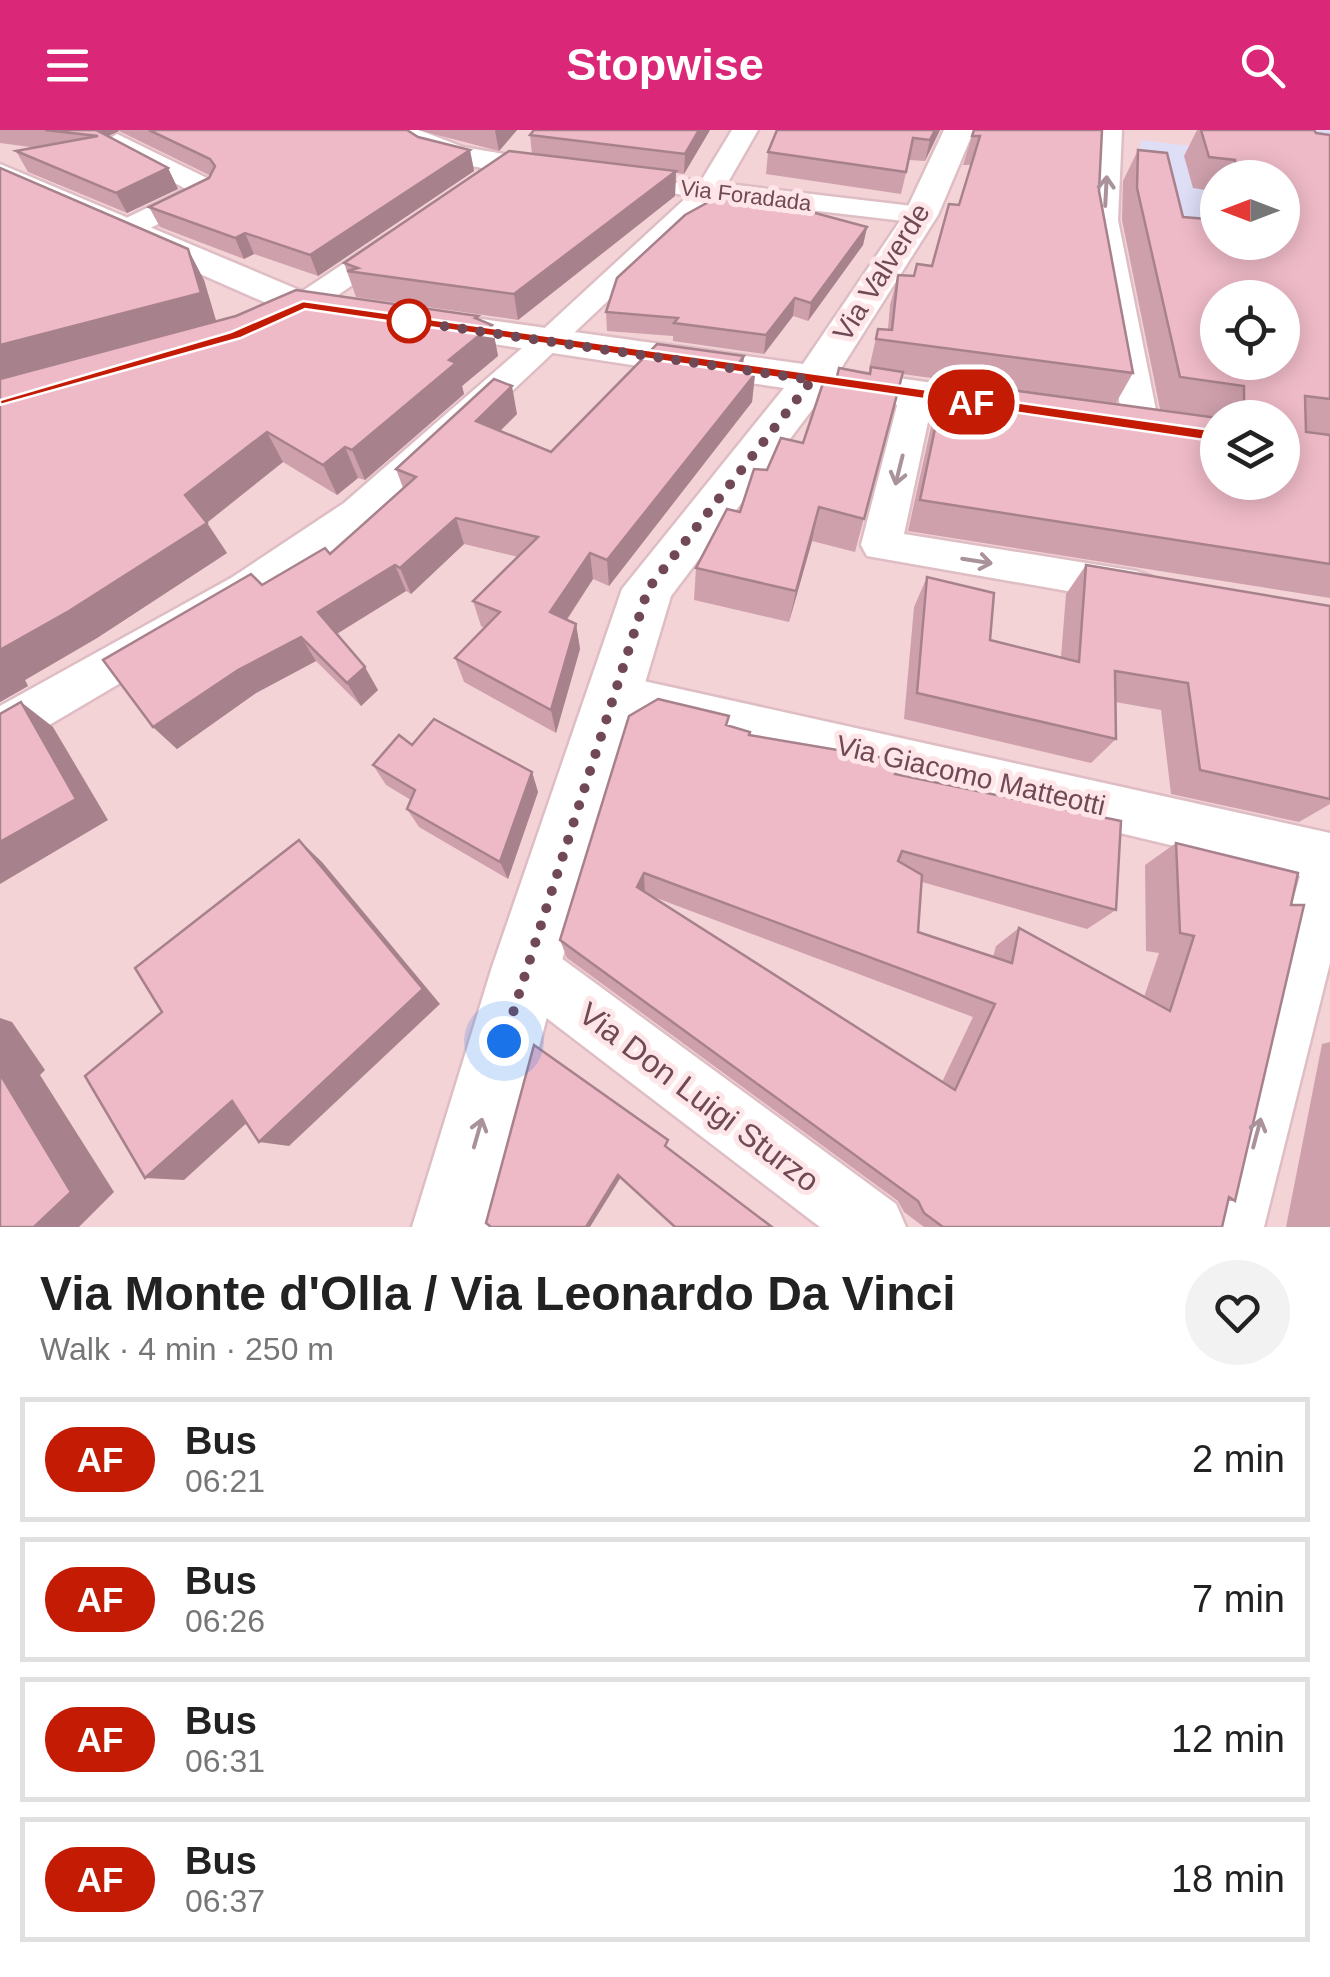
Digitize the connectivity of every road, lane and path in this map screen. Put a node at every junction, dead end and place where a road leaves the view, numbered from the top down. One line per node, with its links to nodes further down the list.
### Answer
1 (399, 130): 7 (street)
2 (745, 130): 12 (street)
3 (959, 130): 13 (street, Via Valverde)
4 (1109, 130): 22 (street, one-way to 4)
5 (526, 140): 7 (street)
6 (117, 142): 15 (street)
7 (507, 164): 8 (street); 11 (street)
8 (573, 173)
9 (0, 174): 15 (street)
10 (647, 182): 12 (street, Via Foradada)
11 (476, 186)
12 (709, 191): 13 (street, Via Foradada); 18 (street)
13 (921, 215): 19 (street, Via Valverde)
14 (414, 229): 16 (street)
15 (124, 230): 16 (street)
16 (303, 305): 17 (street); 18 (street)
17 (254, 327)
18 (548, 342): 19 (street); 25 (street)
19 (812, 380): 20 (street); 24 (street, Via Valverde)
20 (917, 394): 21 (street); 23 (street, one-way to 23)
21 (1048, 412)
22 (1141, 426)
23 (1179, 594)
24 (612, 693): 26 (street, Via Giacomo Matteotti); 28 (street, Via Valverde)
25 (0, 730)
26 (1330, 859): 27 (street)
27 (1319, 951): 31 (street, one-way to 27)
28 (526, 967): 29 (street, Via Valverde, one-way to 28); 30 (street, Via Don Luigi Sturzo)
29 (452, 1227)
30 (873, 1227)
31 (1231, 1227)

